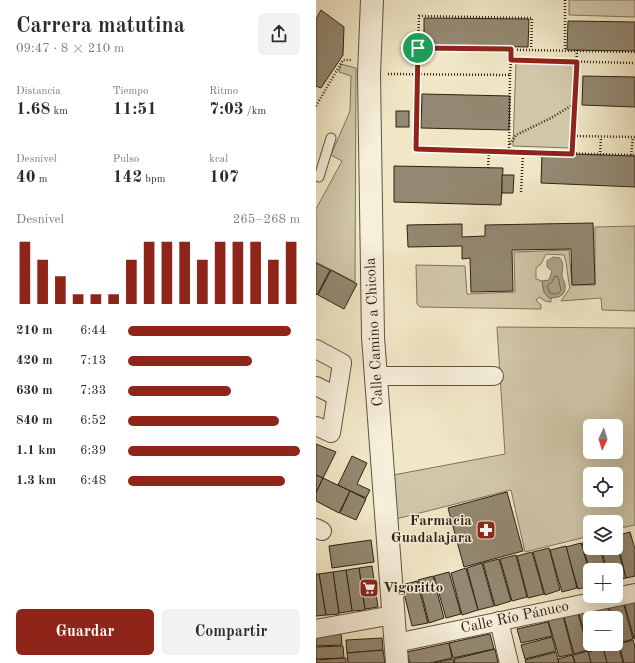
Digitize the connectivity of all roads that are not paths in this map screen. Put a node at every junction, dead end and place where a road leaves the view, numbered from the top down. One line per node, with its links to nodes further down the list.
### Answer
1 (372, 0): 5 (street, Calle Camino a Chicola)
2 (331, 138): 3 (lane)
3 (319, 177)
4 (316, 349): 8 (street)
5 (376, 376): 6 (street); 11 (street, Calle Camino a Chicola)
6 (494, 376)
7 (316, 386): 8 (street)
8 (336, 396): 9 (street)
9 (323, 429)
10 (635, 593): 12 (street, Calle Río Pánuco)
11 (394, 615): 13 (street); 14 (street, Calle Camino a Chicola)
12 (499, 621): 14 (street, Calle Río Pánuco); 15 (street)
13 (316, 629)
14 (396, 653)
15 (509, 663)

